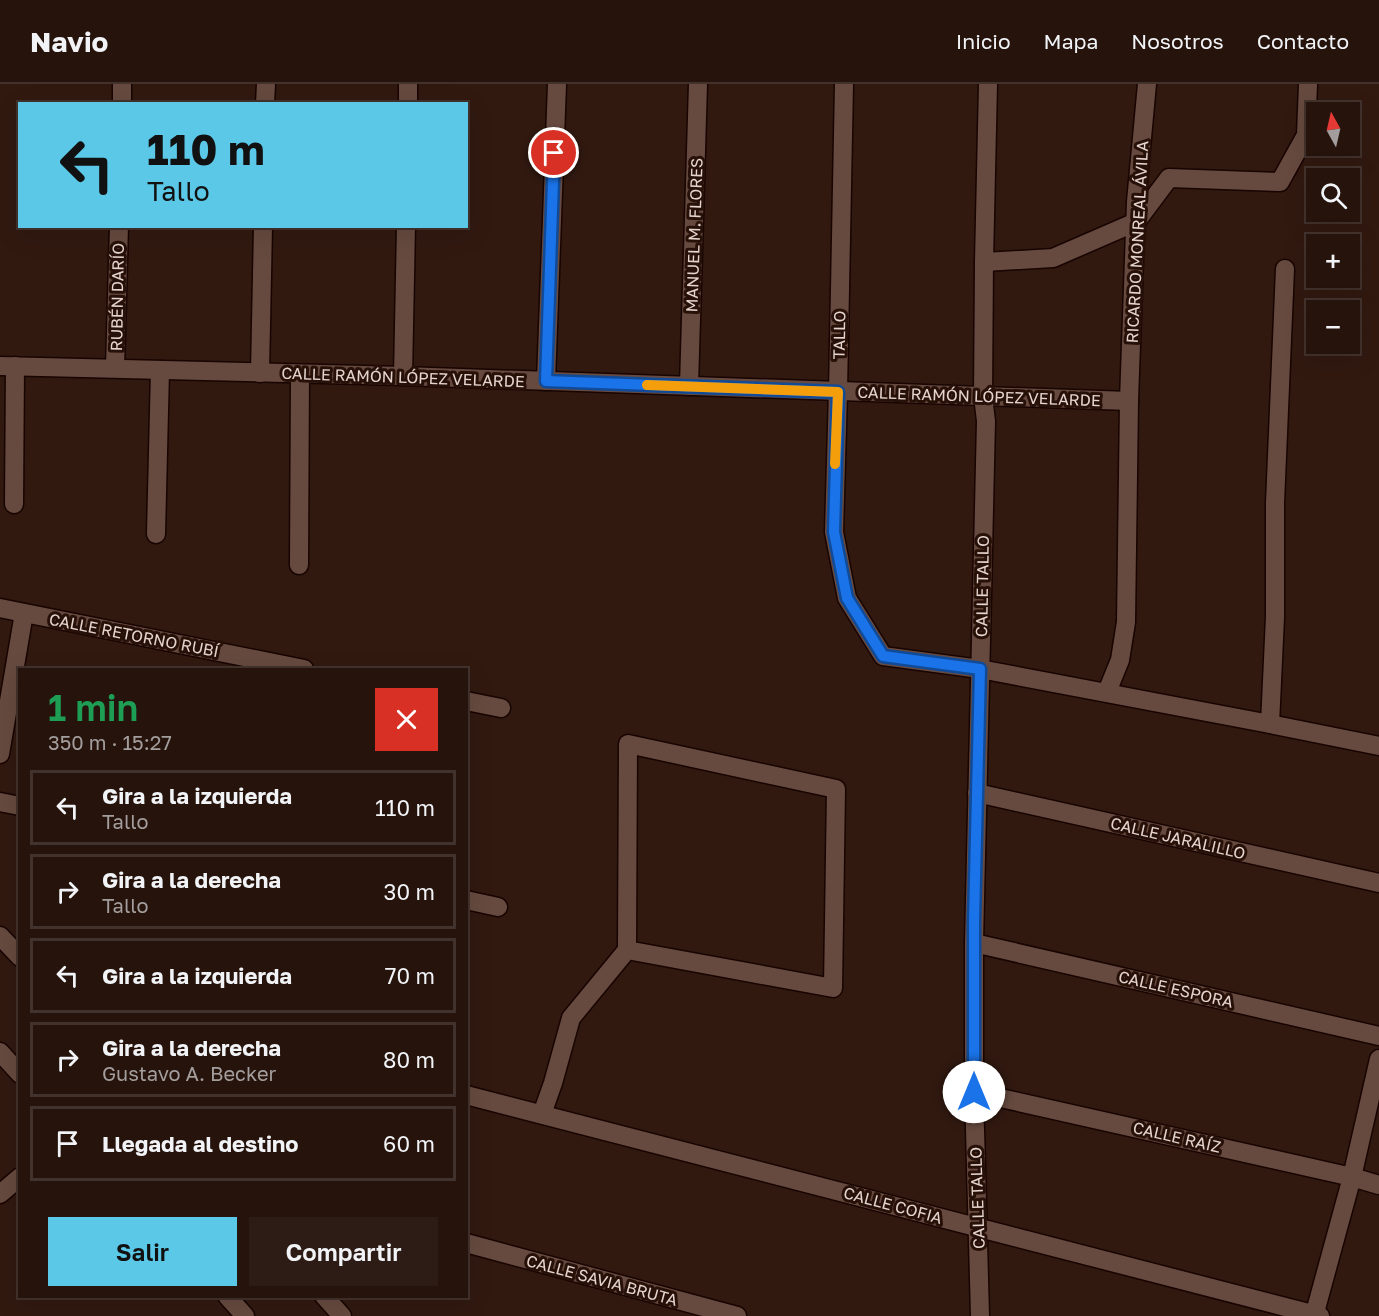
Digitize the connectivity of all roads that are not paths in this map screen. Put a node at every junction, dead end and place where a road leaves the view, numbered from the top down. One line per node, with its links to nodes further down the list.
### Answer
1 (122, 84): 10 (street)
2 (266, 84): 11 (street)
3 (408, 84): 12 (street)
4 (557, 84): 25 (street)
5 (698, 84): 26 (street, MANUEL M. FLORES)
6 (844, 84): 27 (street, TALLO)
7 (988, 84): 17 (street)
8 (1147, 84): 13 (street, RICARDO MONREAL ÁVILA)
9 (1308, 84): 13 (street)
10 (122, 102)
11 (265, 102)
12 (408, 102)
13 (1136, 222): 17 (street); 29 (street, RICARDO MONREAL ÁVILA)
14 (118, 228): 20 (street, RUBÉN DARÍO)
15 (263, 228): 22 (street)
16 (406, 228): 24 (street)
17 (984, 262): 28 (street)
18 (1285, 269): 40 (street)
19 (8, 366): 20 (street, CALLE RAMÓN LÓPEZ VELARDE); 30 (street)
20 (115, 368): 21 (street, CALLE RAMÓN LÓPEZ VELARDE)
21 (160, 370): 22 (street, CALLE RAMÓN LÓPEZ VELARDE); 31 (street)
22 (260, 374): 23 (street, CALLE RAMÓN LÓPEZ VELARDE)
23 (300, 374): 24 (street, CALLE RAMÓN LÓPEZ VELARDE); 32 (street)
24 (403, 376): 25 (street, CALLE RAMÓN LÓPEZ VELARDE)
25 (546, 381): 26 (street, CALLE RAMÓN LÓPEZ VELARDE)
26 (689, 386): 27 (street, CALLE RAMÓN LÓPEZ VELARDE)
27 (838, 392): 28 (street, CALLE RAMÓN LÓPEZ VELARDE); 36 (street, TALLO)
28 (983, 396): 29 (street, CALLE RAMÓN LÓPEZ VELARDE); 36 (street, CALLE TALLO)
29 (1130, 401): 37 (street, RICARDO MONREAL ÁVILA)
30 (14, 504)
31 (156, 534)
32 (299, 566)
33 (0, 608): 34 (street, CALLE RETORNO RUBÍ)
34 (24, 613): 35 (street, CALLE RETORNO RUBÍ); 42 (street)
35 (299, 668)
36 (980, 669): 37 (street); 43 (street, CALLE TALLO)
37 (1107, 692): 40 (street)
38 (468, 701): 39 (street)
39 (501, 708)
40 (1270, 724): 41 (street)
41 (1379, 746)
42 (0, 754)
43 (977, 793): 46 (street, CALLE JARALILLO); 50 (street, CALLE TALLO)
44 (0, 802): 45 (street)
45 (18, 806)
46 (1379, 883)
47 (468, 900): 48 (street)
48 (498, 907)
49 (0, 936): 52 (street)
50 (974, 943): 53 (street, CALLE ESPORA); 57 (street, CALLE TALLO)
51 (627, 950): 51 (street); 59 (street)
52 (18, 955)
53 (1379, 1036)
54 (0, 1052): 56 (street)
55 (1379, 1059): 60 (street)
56 (18, 1072)
57 (974, 1092): 60 (street, CALLE RAÍZ); 64 (street, CALLE TALLO)
58 (468, 1096): 59 (street, CALLE COFIA)
59 (542, 1114): 64 (street, CALLE COFIA)
60 (1352, 1177): 62 (street, CALLE RAÍZ); 68 (street)
61 (18, 1180): 63 (street)
62 (1379, 1185)
63 (0, 1194)
64 (977, 1227): 68 (street, CALLE COFIA); 72 (street, CALLE TALLO)
65 (468, 1244): 71 (street, CALLE SAVIA BRUTA)
66 (229, 1298): 69 (street)
67 (326, 1298): 70 (street)
68 (1316, 1315)
69 (245, 1316)
70 (342, 1316)
71 (737, 1316)
72 (980, 1316)

